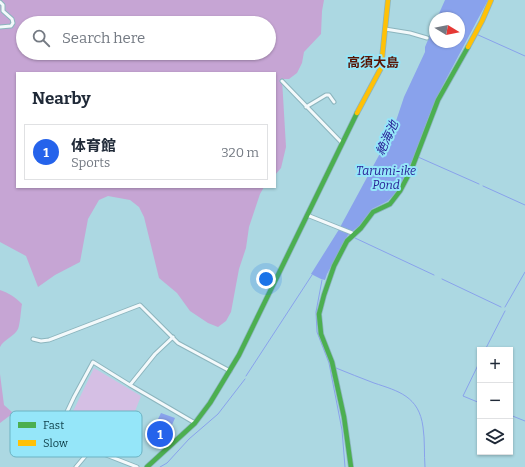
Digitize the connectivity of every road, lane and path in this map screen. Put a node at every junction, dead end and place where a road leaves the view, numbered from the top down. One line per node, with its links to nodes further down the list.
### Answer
1 (388, 0): 5 (street)
2 (492, 0): 12 (street)
3 (0, 2): 4 (street)
4 (0, 28)
5 (386, 29): 6 (street); 10 (street)
6 (427, 38)
7 (282, 81): 9 (street)
8 (334, 102): 9 (street)
9 (306, 107): 10 (street)
10 (342, 144): 11 (street)
11 (308, 215): 12 (street); 15 (street)
12 (353, 234): 24 (street)
13 (173, 337): 14 (street); 15 (street); 16 (street)
14 (33, 339)
15 (230, 371): 18 (street)
16 (130, 385): 17 (street); 18 (street)
17 (68, 411)
18 (195, 423): 23 (street)
19 (84, 457): 21 (street)
20 (111, 457): 22 (street)
21 (76, 467)
22 (137, 467)
23 (147, 467)
24 (351, 467)

